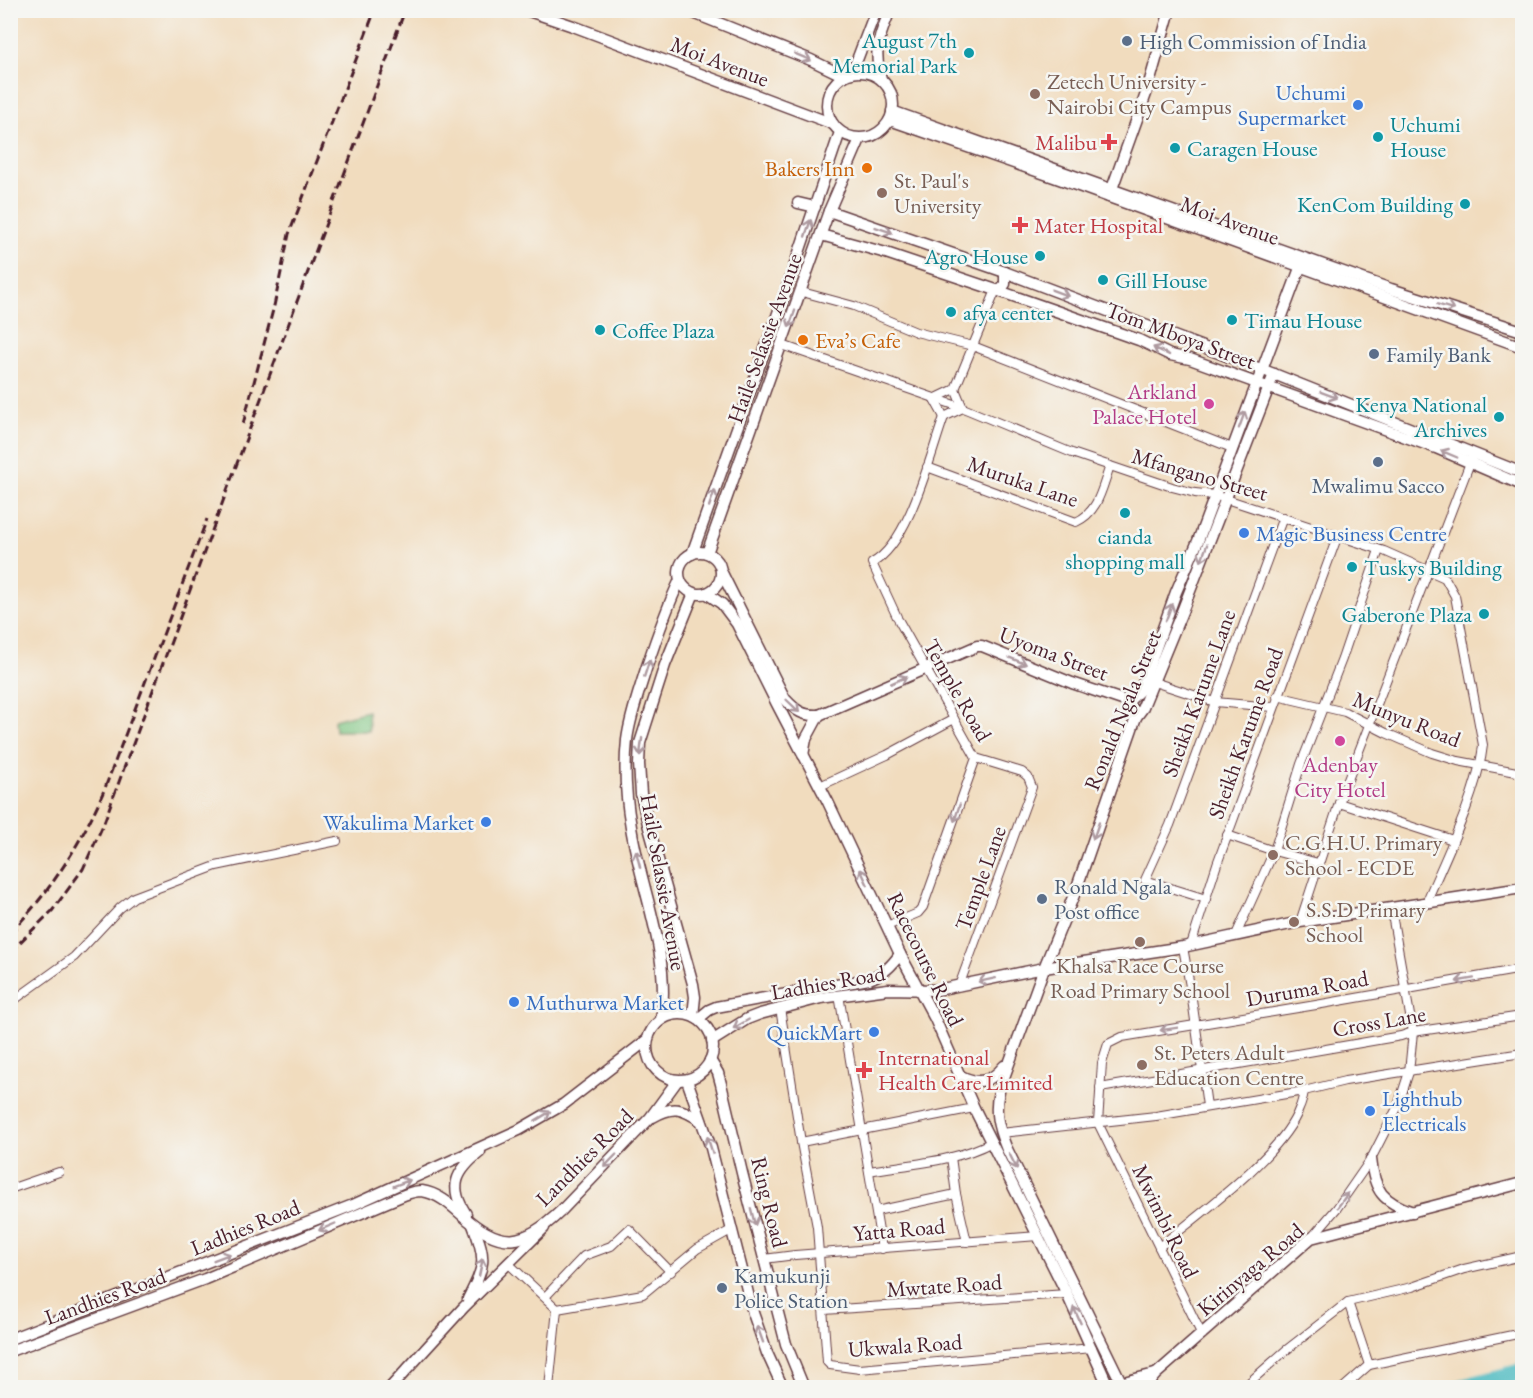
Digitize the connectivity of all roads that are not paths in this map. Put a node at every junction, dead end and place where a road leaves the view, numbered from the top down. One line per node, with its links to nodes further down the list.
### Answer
1 (526, 10): 9 (main road, Moi Avenue)
2 (686, 10): 6 (main road, Moi Avenue, one-way to 6)
3 (876, 10): 6 (main road, Haile Selassie Avenue)
4 (890, 10): 7 (main road)
5 (1170, 10): 11 (main road)
6 (848, 75): 7 (main road); 9 (main road, Haile Selassie Avenue)
7 (881, 79): 8 (main road)
8 (891, 116): 10 (main road); 11 (main road, Moi Avenue)
9 (836, 128): 10 (main road); 13 (main road, Haile Selassie Avenue)
10 (860, 139): 14 (main road, Haile Selassie Avenue)
11 (1110, 193): 16 (main road, Moi Avenue)
12 (798, 203): 13 (main road)
13 (815, 207): 47 (main road, Haile Selassie Avenue, one-way to 13)
14 (829, 211): 15 (main road, Haile Selassie Avenue); 17 (main road, Tom Mboya Street, one-way to 17)
15 (821, 235): 19 (main road, Tom Mboya Street); 21 (main road, Haile Selassie Avenue)
16 (1302, 262): 22 (main road, Moi Avenue, one-way to 22); 23 (main road, Moi Avenue); 26 (main road, Ronald Ngala Street)
17 (987, 266): 18 (main road, Tom Mboya Street); 19 (main road)
18 (1005, 272): 20 (main road); 26 (main road, Tom Mboya Street, one-way to 26)
19 (979, 285): 20 (main road, Tom Mboya Street)
20 (997, 290): 25 (street); 28 (main road, Tom Mboya Street, one-way to 20)
21 (802, 292): 24 (main road, Haile Selassie Avenue, one-way to 24); 25 (street)
22 (1522, 331)
23 (1521, 343)
24 (782, 345): 31 (street); 46 (main road, Haile Selassie Avenue)
25 (973, 346): 30 (street); 36 (street)
26 (1262, 369): 27 (main road, Tom Mboya Street); 28 (main road, Ronald Ngala Street)
27 (1274, 374): 29 (main road, Ronald Ngala Street); 32 (main road, Tom Mboya Street, one-way to 32)
28 (1256, 382): 29 (main road, Tom Mboya Street); 36 (main road, Ronald Ngala Street, one-way to 28)
29 (1269, 387): 35 (main road, Tom Mboya Street); 42 (main road, Ronald Ngala Street)
30 (955, 389): 31 (street); 33 (street)
31 (934, 399): 33 (street, Mfangano Street); 34 (street)
32 (1354, 405): 35 (main road); 37 (main road, Tom Mboya Street)
33 (963, 408): 34 (street); 38 (street, Mfangano Street)
34 (944, 417): 39 (street)
35 (1349, 417): 37 (main road, Tom Mboya Street, one-way to 35)
36 (1232, 448): 42 (main road, Ronald Ngala Street)
37 (1472, 458): 40 (main road, Tom Mboya Street); 41 (main road, Tom Mboya Street); 48 (street)
38 (1110, 466): 39 (street, Muruka Lane); 42 (street, Mfangano Street)
39 (927, 467): 53 (street, Temple Road)
40 (1522, 472)
41 (1522, 485)
42 (1219, 497): 43 (street, Mfangano Street); 54 (main road, Ronald Ngala Street, one-way to 54); 56 (main road, Ronald Ngala Street, one-way to 42)
43 (1283, 517): 44 (street, Mfangano Street); 57 (street, Sheikh Karume Lane)
44 (1338, 535): 45 (street, Mfangano Street); 55 (street, Sheikh Karume Road)
45 (1379, 549): 48 (street, Mfangano Street); 59 (street)
46 (707, 553): 47 (main road); 49 (main road)
47 (692, 554): 50 (main road, Haile Selassie Avenue)
48 (1428, 570): 63 (street); 66 (street, Mfangano Street)
49 (722, 573): 52 (main road); 60 (main road, one-way to 60)
50 (680, 580): 51 (main road); 94 (main road, Haile Selassie Avenue, one-way to 50)
51 (694, 593): 52 (main road); 93 (main road, Haile Selassie Avenue, one-way to 93)
52 (706, 593): 64 (main road, Racecourse Road)
53 (925, 669): 56 (main road, Uyoma Street, one-way to 56); 60 (main road, Uyoma Street, one-way to 53); 62 (street, Temple Road)
54 (1154, 682): 57 (street); 61 (main road, Ronald Ngala Street)
55 (1277, 696): 58 (street, Sheikh Karume Road); 59 (street, Munyu Road)
56 (1128, 702): 61 (main road, Uyoma Street)
57 (1215, 702): 58 (street); 76 (street, Sheikh Karume Lane)
58 (1274, 707): 70 (street, Sheikh Karume Road)
59 (1324, 707): 63 (street, Munyu Road); 73 (street)
60 (819, 715): 64 (main road)
61 (1136, 717): 84 (main road, Ronald Ngala Street, one-way to 84)
62 (954, 719): 65 (street, Temple Road); 68 (street)
63 (1371, 723): 66 (street, Munyu Road); 69 (street)
64 (803, 755): 68 (main road, Racecourse Road)
65 (976, 758): 80 (street, Temple Road, one-way to 80); 86 (street, Temple Lane)
66 (1480, 765): 67 (street, Munyu Road); 71 (street, Mfangano Street)
67 (1522, 773)
68 (820, 786): 80 (main road, Racecourse Road, one-way to 68)
69 (1339, 803): 71 (street); 74 (street)
70 (1227, 835): 73 (street); 76 (street, Sheikh Karume Road)
71 (1453, 840): 77 (street, Mfangano Street)
72 (337, 841): 90 (street)
73 (1274, 851): 74 (street); 81 (street)
74 (1318, 863): 79 (street)
75 (1522, 888): 77 (main road, Ladhies Road)
76 (1206, 899): 82 (street, Sheikh Karume Road)
77 (1426, 903): 78 (main road, Ladhies Road)
78 (1391, 909): 79 (main road, Ladhies Road); 87 (street)
79 (1300, 922): 81 (main road, Ladhies Road)
80 (887, 926): 83 (main road, Racecourse Road)
81 (1236, 935): 82 (main road, Ladhies Road)
82 (1187, 946): 84 (main road, Ladhies Road); 95 (street, Sheikh Karume Road)
83 (900, 954): 88 (main road, Racecourse Road); 93 (main road, Ladhies Road)
84 (1044, 968): 86 (main road, Ladhies Road, one-way to 86); 101 (main road, Ronald Ngala Street)
85 (1522, 969): 87 (street, Duruma Road, one-way to 87)
86 (959, 986): 88 (main road, Ladhies Road)
87 (1406, 989): 95 (street, Duruma Road); 96 (street)
88 (921, 990): 89 (main road, Ladhies Road); 104 (main road, Racecourse Road)
89 (839, 995): 91 (main road, Ladhies Road); 113 (street)
90 (10, 1004)
91 (780, 1008): 98 (main road, Ladhies Road, one-way to 98); 116 (street, Ukwala Road)
92 (1522, 1016): 96 (street, Cross Lane)
93 (696, 1018): 94 (main road); 98 (main road)
94 (661, 1020): 97 (main road)
95 (1196, 1024): 102 (street, Sheikh Karume Road); 106 (street, Duruma Road, one-way to 106)
96 (1413, 1032): 102 (street, Cross Lane); 103 (street)
97 (647, 1040): 105 (main road); 115 (main road, one-way to 97)
98 (712, 1041): 100 (main road)
99 (1522, 1053): 103 (street)
100 (710, 1060): 105 (main road); 137 (main road, Ring Road, one-way to 137)
101 (1009, 1061): 104 (main road, Ronald Ngala Street); 114 (main road, Ronald Ngala Street)
102 (1203, 1070): 106 (street, Cross Lane); 108 (street, Sheikh Karume Road)
103 (1408, 1072): 107 (street); 119 (street)
104 (961, 1076): 109 (main road, Racecourse Road)
105 (682, 1081): 110 (main road, Landhies Road); 111 (main road, Ring Road)
106 (1100, 1088): 112 (street, Duruma Road)
107 (1304, 1091): 108 (street); 133 (street)
108 (1208, 1106): 112 (street)
109 (974, 1108): 113 (street); 117 (main road, Racecourse Road)
110 (650, 1118): 111 (main road); 127 (main road, Landhies Road, one-way to 127)
111 (701, 1121): 129 (main road, Ring Road, one-way to 111)
112 (1098, 1123): 114 (street); 133 (street, Mwimbi Road)
113 (861, 1130): 116 (street); 120 (street)
114 (1001, 1133): 153 (main road, one-way to 153)
115 (491, 1142): 128 (main road); 148 (main road, Ladhies Road, one-way to 115)
116 (801, 1142): 135 (street, Ukwala Road)
117 (992, 1142): 118 (street); 130 (main road, Racecourse Road)
118 (951, 1157): 120 (street); 124 (street)
119 (1371, 1159): 126 (main road); 131 (street, one-way to 119)
120 (868, 1171): 125 (street)
121 (59, 1172): 123 (street)
122 (1522, 1183): 126 (main road, Kirinyaga Road)
123 (10, 1189)
124 (956, 1194): 125 (street); 132 (street)
125 (876, 1212): 134 (street)
126 (1413, 1212): 131 (main road, Kirinyaga Road)
127 (552, 1220): 128 (main road, Landhies Road); 138 (main road)
128 (473, 1225): 143 (main road, one-way to 128); 150 (main road, Landhies Road, one-way to 150)
129 (731, 1230): 139 (street); 157 (main road, Ring Road, one-way to 129)
130 (1038, 1236): 132 (street, Yatta Road); 140 (main road, Racecourse Road)
131 (1311, 1238): 147 (main road, Kirinyaga Road)
132 (967, 1242): 134 (street, Yatta Road)
133 (1159, 1247): 147 (street, Mwimbi Road)
134 (882, 1249): 135 (street, Yatta Road)
135 (820, 1254): 137 (street, Yatta Road); 145 (street, Ukwala Road)
136 (1522, 1256): 142 (street)
137 (764, 1259): 158 (main road, Ring Road)
138 (510, 1264): 141 (street); 143 (main road)
139 (671, 1272): 141 (street); 144 (street)
140 (1067, 1294): 145 (street, Mwtate Road); 149 (main road, Racecourse Road, one-way to 140)
141 (545, 1297): 144 (street)
142 (1348, 1302): 151 (street); 160 (street)
143 (464, 1307): 154 (main road)
144 (557, 1309): 156 (street)
145 (824, 1310): 149 (street, Ukwala Road)
146 (1522, 1333): 151 (street)
147 (1202, 1335): 152 (main road, Kirinyaga Road)
148 (10, 1339)
149 (1092, 1348): 155 (main road, Racecourse Road)
150 (10, 1351)
151 (1369, 1365): 161 (street)
152 (1156, 1374): 153 (main road); 159 (main road, Kirinyaga Road)
153 (1123, 1385): 155 (main road)
154 (392, 1387)
155 (1108, 1387)
156 (549, 1388)
157 (783, 1388)
158 (804, 1388)
159 (1144, 1388)
160 (1243, 1388)
161 (1343, 1388)

